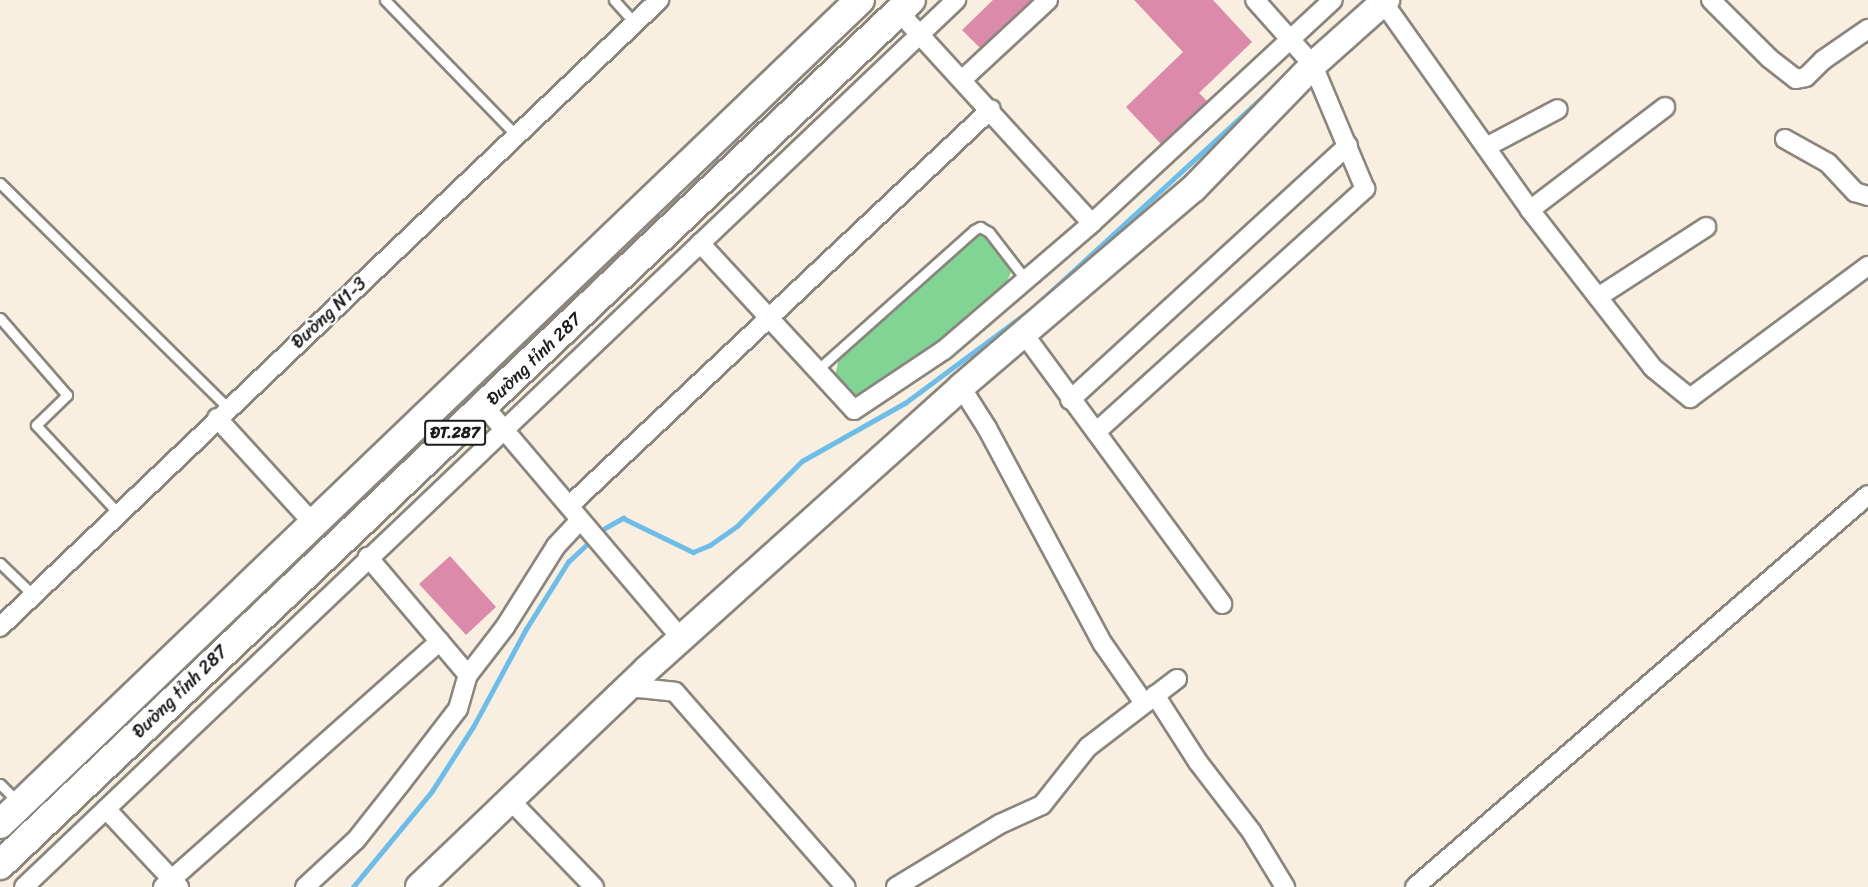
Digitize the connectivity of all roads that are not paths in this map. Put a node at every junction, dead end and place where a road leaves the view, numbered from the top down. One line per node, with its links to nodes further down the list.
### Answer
1 (384, 0): 21 (lane)
2 (614, 0): 12 (lane)
3 (659, 0): 12 (street, Đường N1-3)
4 (860, 0): 47 (main road, Đường tỉnh 287 / ĐT.287)
5 (956, 0): 14 (street)
6 (1048, 0): 17 (street)
7 (1255, 0): 15 (street)
8 (1333, 0): 15 (street)
9 (1711, 0): 13 (street)
10 (1385, 1): 16 (street); 24 (street)
11 (905, 6): 14 (street); 40 (main road, Đường tỉnh 287 / ĐT.287)
12 (635, 23): 21 (street, Đường N1-3)
13 (1868, 29)
14 (921, 33): 17 (street); 30 (street)
15 (1291, 43): 16 (street); 28 (street)
16 (1313, 65): 23 (street); 36 (street)
17 (963, 79): 19 (street)
18 (1665, 107): 27 (street)
19 (991, 109): 28 (street); 35 (street)
20 (1558, 109): 24 (street)
21 (516, 135): 41 (street, Đường N1-3)
22 (1785, 140): 26 (street)
23 (1348, 145): 39 (street); 43 (street)
24 (1486, 147): 27 (street)
25 (0, 183): 41 (lane)
26 (1868, 196)
27 (1530, 210): 33 (street)
28 (1092, 223): 32 (street)
29 (1706, 227): 33 (street)
30 (700, 243): 35 (street); 42 (street)
31 (1868, 266): 33 (street)
32 (1026, 280): 37 (street); 37 (lane)
33 (1598, 297)
34 (0, 318): 45 (lane)
35 (770, 321): 37 (street); 46 (street)
36 (1024, 334): 38 (street); 39 (street)
37 (816, 371)
38 (961, 387): 53 (street); 58 (street)
39 (1070, 400): 43 (street)
40 (484, 406): 42 (street); 64 (main road, Đường tỉnh 287 / ĐT.287)
41 (223, 413): 45 (street, Đường N1-3); 47 (street)
42 (503, 429): 46 (street); 48 (street)
43 (1096, 432): 51 (street)
44 (1868, 495): 73 (street)
45 (118, 513): 50 (street, Đường N1-3)
46 (575, 513): 53 (street); 55 (street)
47 (314, 524): 61 (main road, Đường tỉnh 287 / ĐT.287)
48 (368, 557): 54 (street); 62 (street)
49 (0, 563): 50 (lane)
50 (33, 595): 52 (street, Đường N1-3)
51 (1222, 604)
52 (0, 627)
53 (681, 638): 57 (street)
54 (440, 640): 55 (street); 65 (street)
55 (468, 675): 67 (street)
56 (1177, 679): 58 (street)
57 (632, 683): 60 (street); 70 (street)
58 (1149, 699): 71 (street); 72 (street)
59 (0, 784): 61 (lane)
60 (510, 800): 68 (street); 69 (street)
61 (21, 805): 63 (main road, Đường tỉnh 287 / ĐT.287)
62 (106, 809): 65 (street); 66 (street)
63 (0, 824)
64 (0, 865)
65 (172, 884)
66 (24, 887)
67 (305, 887)
68 (419, 887)
69 (594, 887)
70 (846, 887)
71 (896, 887)
72 (1285, 887)
73 (1415, 887)

